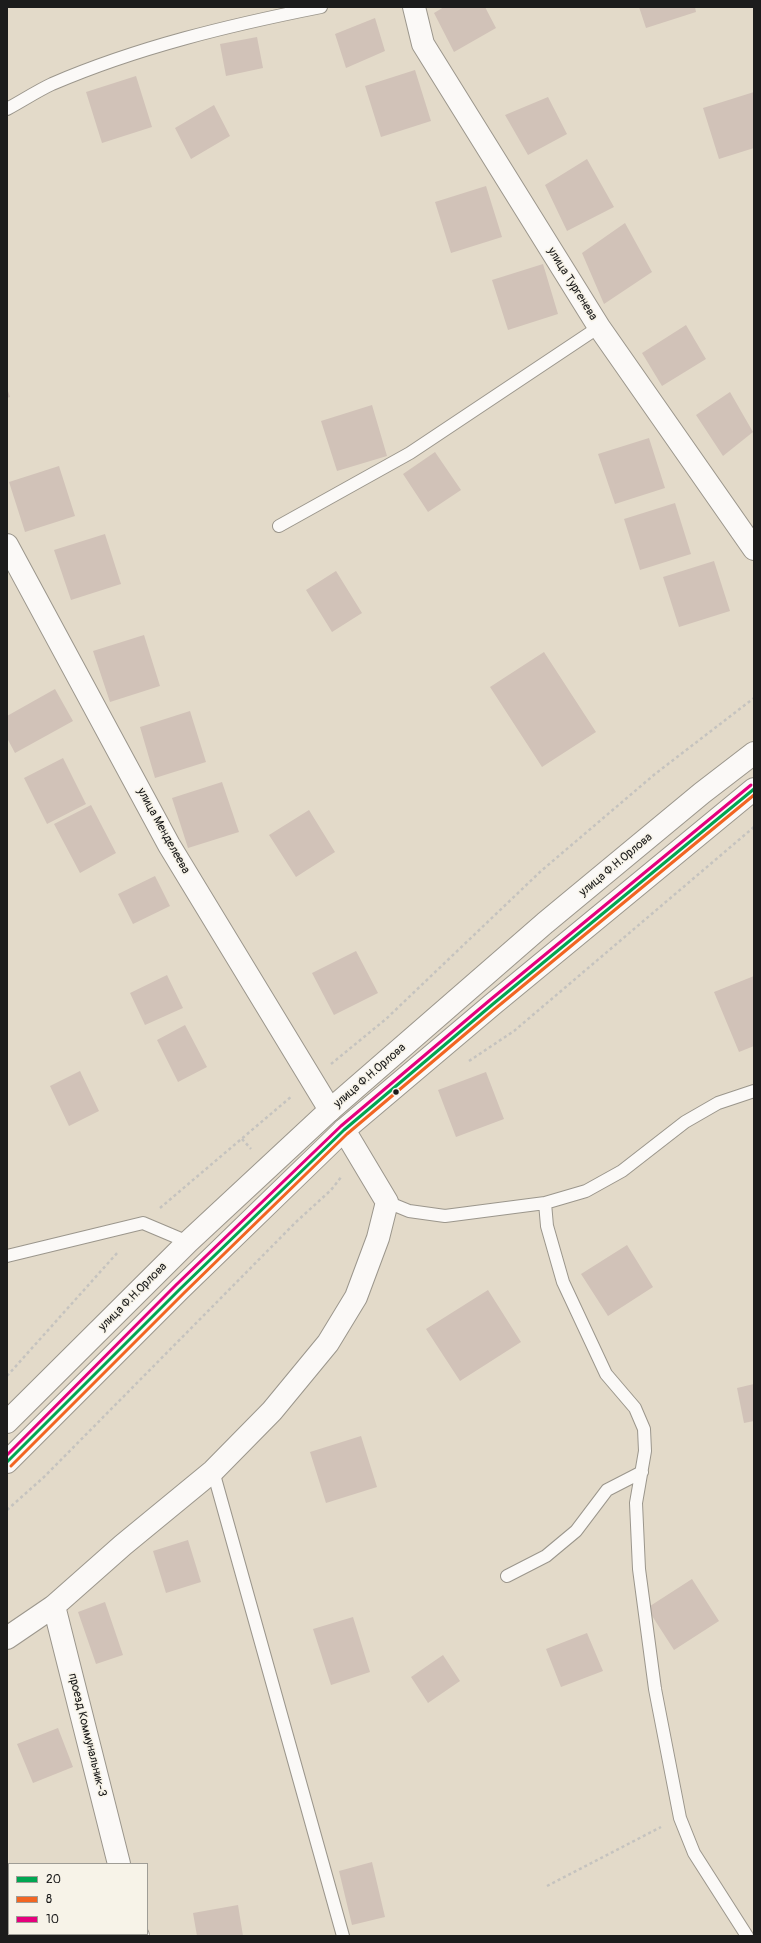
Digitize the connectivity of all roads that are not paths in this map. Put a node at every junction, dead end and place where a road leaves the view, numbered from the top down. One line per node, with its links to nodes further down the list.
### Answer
1 (321, 7): 3 (lane)
2 (414, 7): 4 (street, улица Тургенева)
3 (7, 109)
4 (599, 327): 5 (lane); 7 (street, улица Тургенева)
5 (279, 526)
6 (7, 545): 11 (street, улица Менделеева)
7 (754, 549)
8 (754, 753): 11 (street, улица Ф.Н.Орлова)
9 (754, 788): 12 (street, улица Ф.Н.Орлова)
10 (754, 1091): 14 (lane)
11 (330, 1110): 12 (street, улица Менделеева); 15 (street, улица Ф.Н.Орлова)
12 (344, 1130): 13 (street, улица Менделеева); 18 (street, улица Ф.Н.Орлова)
13 (387, 1202): 14 (lane); 19 (street)
14 (545, 1203): 20 (lane)
15 (188, 1242): 16 (lane); 17 (street, улица Ф.Н.Орлова)
16 (7, 1256)
17 (7, 1422)
18 (7, 1462)
19 (213, 1471): 22 (street); 25 (lane)
20 (642, 1472): 21 (lane); 26 (lane)
21 (507, 1576)
22 (54, 1606): 23 (street); 24 (street, проезд Коммунальник-3)
23 (7, 1638)
24 (119, 1863)
25 (343, 1936)
26 (747, 1936)

